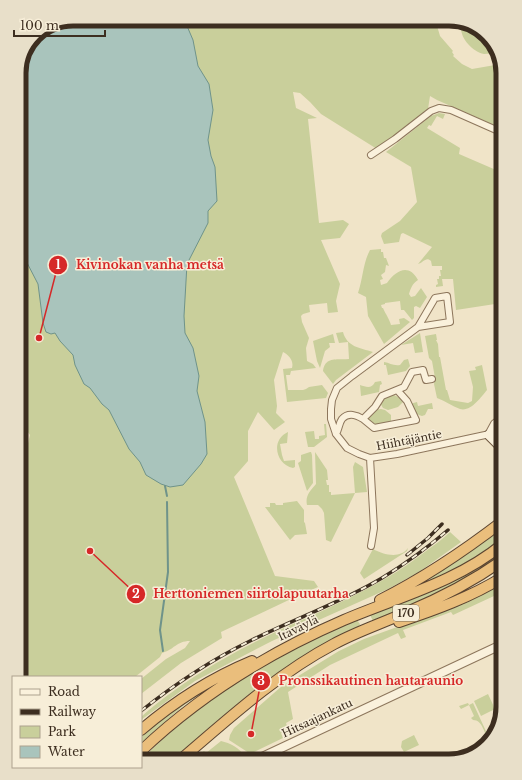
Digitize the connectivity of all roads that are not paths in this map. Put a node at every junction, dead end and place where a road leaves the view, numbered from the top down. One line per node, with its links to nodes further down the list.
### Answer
1 (496, 130): 2 (street)
2 (371, 155)
3 (418, 327): 3 (street, Hiihtäjäntie); 8 (street, Hiihtäjäntie)
4 (432, 379): 5 (street)
5 (398, 391): 6 (street); 6 (street)
6 (363, 419): 8 (street)
7 (496, 423): 10 (street)
8 (336, 434): 12 (street, Hiihtäjäntie)
9 (496, 434): 10 (street, Hiihtäjäntie)
10 (489, 435): 11 (main road); 12 (street, Hiihtäjäntie)
11 (496, 442)
12 (370, 458): 14 (street)
13 (496, 526): 18 (highway)
14 (371, 546)
15 (496, 549): 18 (highway, Itäväylä / 170)
16 (496, 564): 21 (highway, 170)
17 (496, 581): 21 (highway)
18 (346, 619): 19 (highway, Itäväylä / 170)
19 (299, 640): 22 (highway); 23 (highway, Itäväylä / 170)
20 (496, 647): 25 (street, Hitsaajankatu)
21 (306, 660): 24 (highway, 170)
22 (142, 729)
23 (142, 750)
24 (187, 754)
25 (273, 754)

